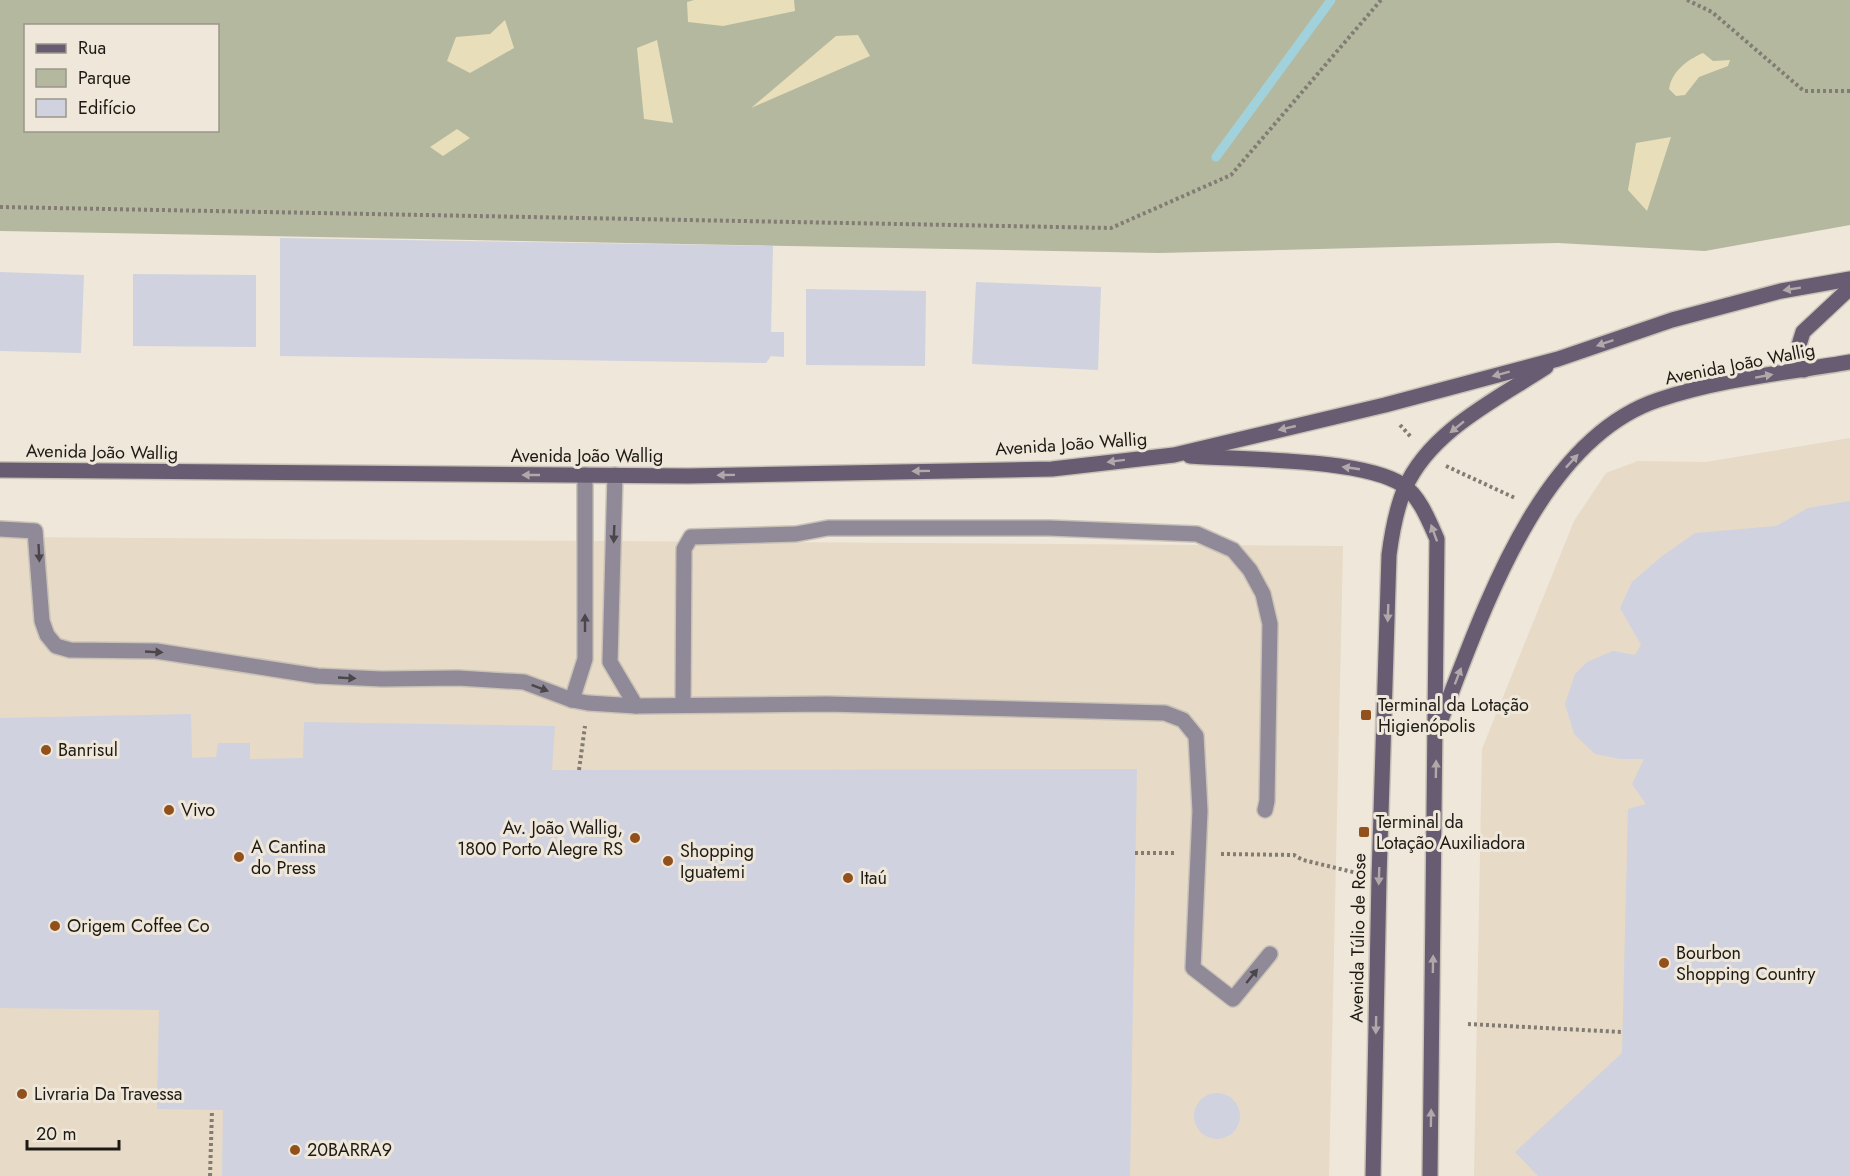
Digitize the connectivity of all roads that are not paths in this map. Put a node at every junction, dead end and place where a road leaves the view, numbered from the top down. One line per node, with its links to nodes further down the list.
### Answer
1 (1850, 279): 3 (main road, Avenida João Wallig, one-way to 3)
2 (1850, 288): 5 (main road)
3 (1558, 359): 6 (main road, Avenida João Wallig, one-way to 6); 10 (main road, Avenida João Wallig, one-way to 10)
4 (1850, 362): 5 (main road, Avenida João Wallig)
5 (1804, 370): 15 (main road, Avenida João Wallig, one-way to 5)
6 (1174, 455): 8 (main road, Avenida João Wallig, one-way to 8); 10 (main road, Avenida João Wallig, one-way to 6)
7 (0, 470): 9 (main road, Avenida João Wallig, one-way to 7)
8 (615, 475): 9 (main road, Avenida João Wallig); 14 (lane, one-way to 14)
9 (585, 476): 12 (lane, one-way to 9)
10 (1406, 487): 15 (main road, one-way to 10); 18 (main road, Avenida Túlio de Rose, one-way to 18)
11 (0, 529): 12 (lane, one-way to 12)
12 (572, 700): 14 (lane)
13 (683, 704): 14 (lane); 16 (lane); 17 (lane, one-way to 17)
14 (636, 706)
15 (1436, 730): 19 (main road, one-way to 15)
16 (1264, 810)
17 (1270, 954)
18 (1373, 1176)
19 (1430, 1176)

